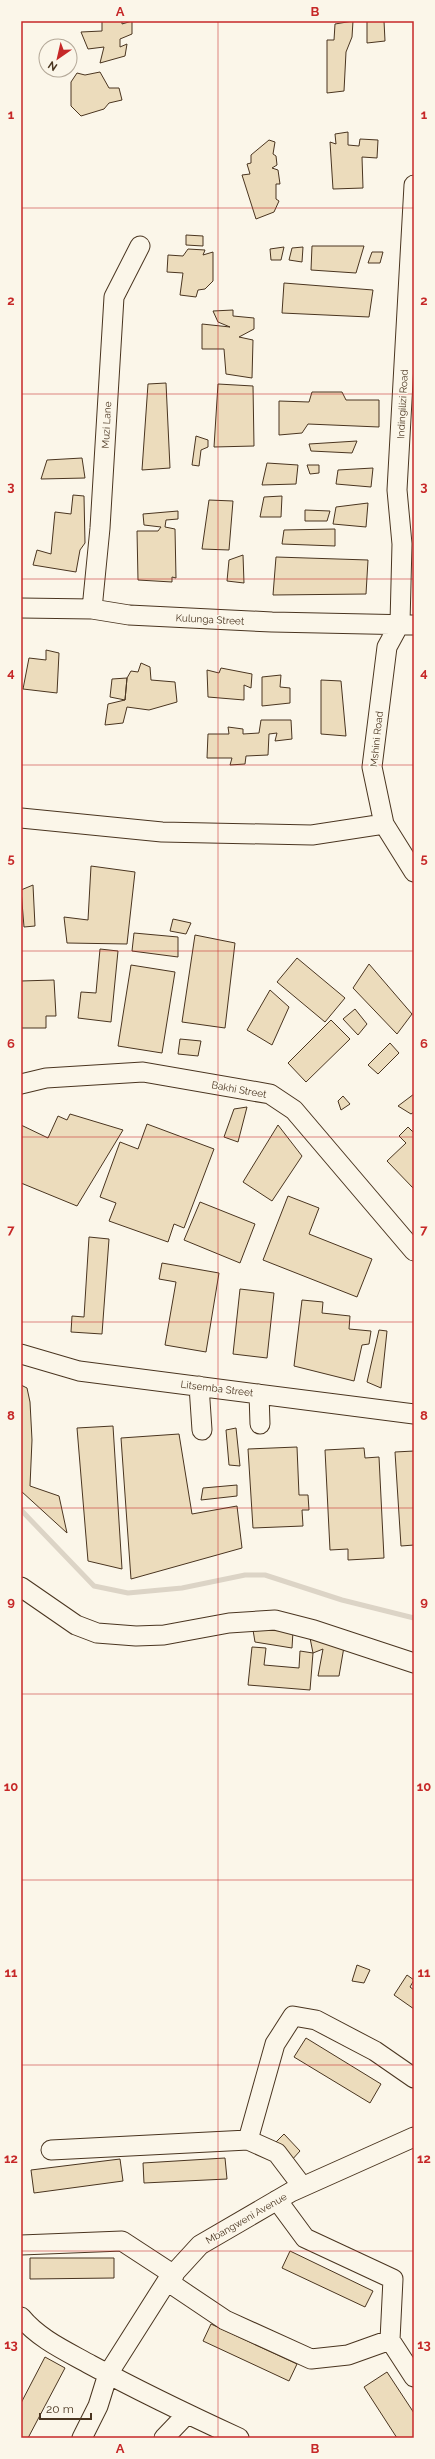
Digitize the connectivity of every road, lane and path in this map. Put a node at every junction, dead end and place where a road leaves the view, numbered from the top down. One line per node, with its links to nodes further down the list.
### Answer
1 (414, 185): 5 (street, Indingilizi Road)
2 (140, 246): 4 (street, Muzi Lane)
3 (21, 608): 4 (street, Kulunga Street)
4 (92, 609): 5 (street, Kulunga Street)
5 (407, 624): 7 (street, Mshini Road)
6 (21, 818): 7 (street)
7 (384, 824): 8 (street, Mshini Road)
8 (414, 872)
9 (21, 1084): 10 (street, Bakhi Street)
10 (414, 1251)
11 (21, 1354): 12 (street, Litsemba Street)
12 (199, 1386): 13 (street, Litsemba Street); 16 (street)
13 (259, 1394): 14 (street, Litsemba Street); 15 (street)
14 (414, 1414)
15 (260, 1424)
16 (202, 1430)
17 (21, 1587): 18 (street)
18 (414, 1663)
19 (414, 2078): 21 (street)
20 (414, 2137): 23 (street, Mbangweni Avenue)
21 (248, 2140): 22 (street); 23 (street)
22 (51, 2150)
23 (302, 2186): 24 (street, Mbangweni Avenue)
24 (277, 2200): 26 (street, Mbangweni Avenue); 28 (street)
25 (21, 2245): 26 (street)
26 (171, 2278): 28 (street); 29 (street, Mbangweni Avenue)
27 (21, 2317): 29 (street)
28 (390, 2340): 30 (street)
29 (108, 2374): 31 (street); 32 (street, Mbangweni Avenue)
30 (414, 2377)
31 (187, 2414): 33 (street); 34 (street)
32 (82, 2438)
33 (164, 2438)
34 (239, 2438)

